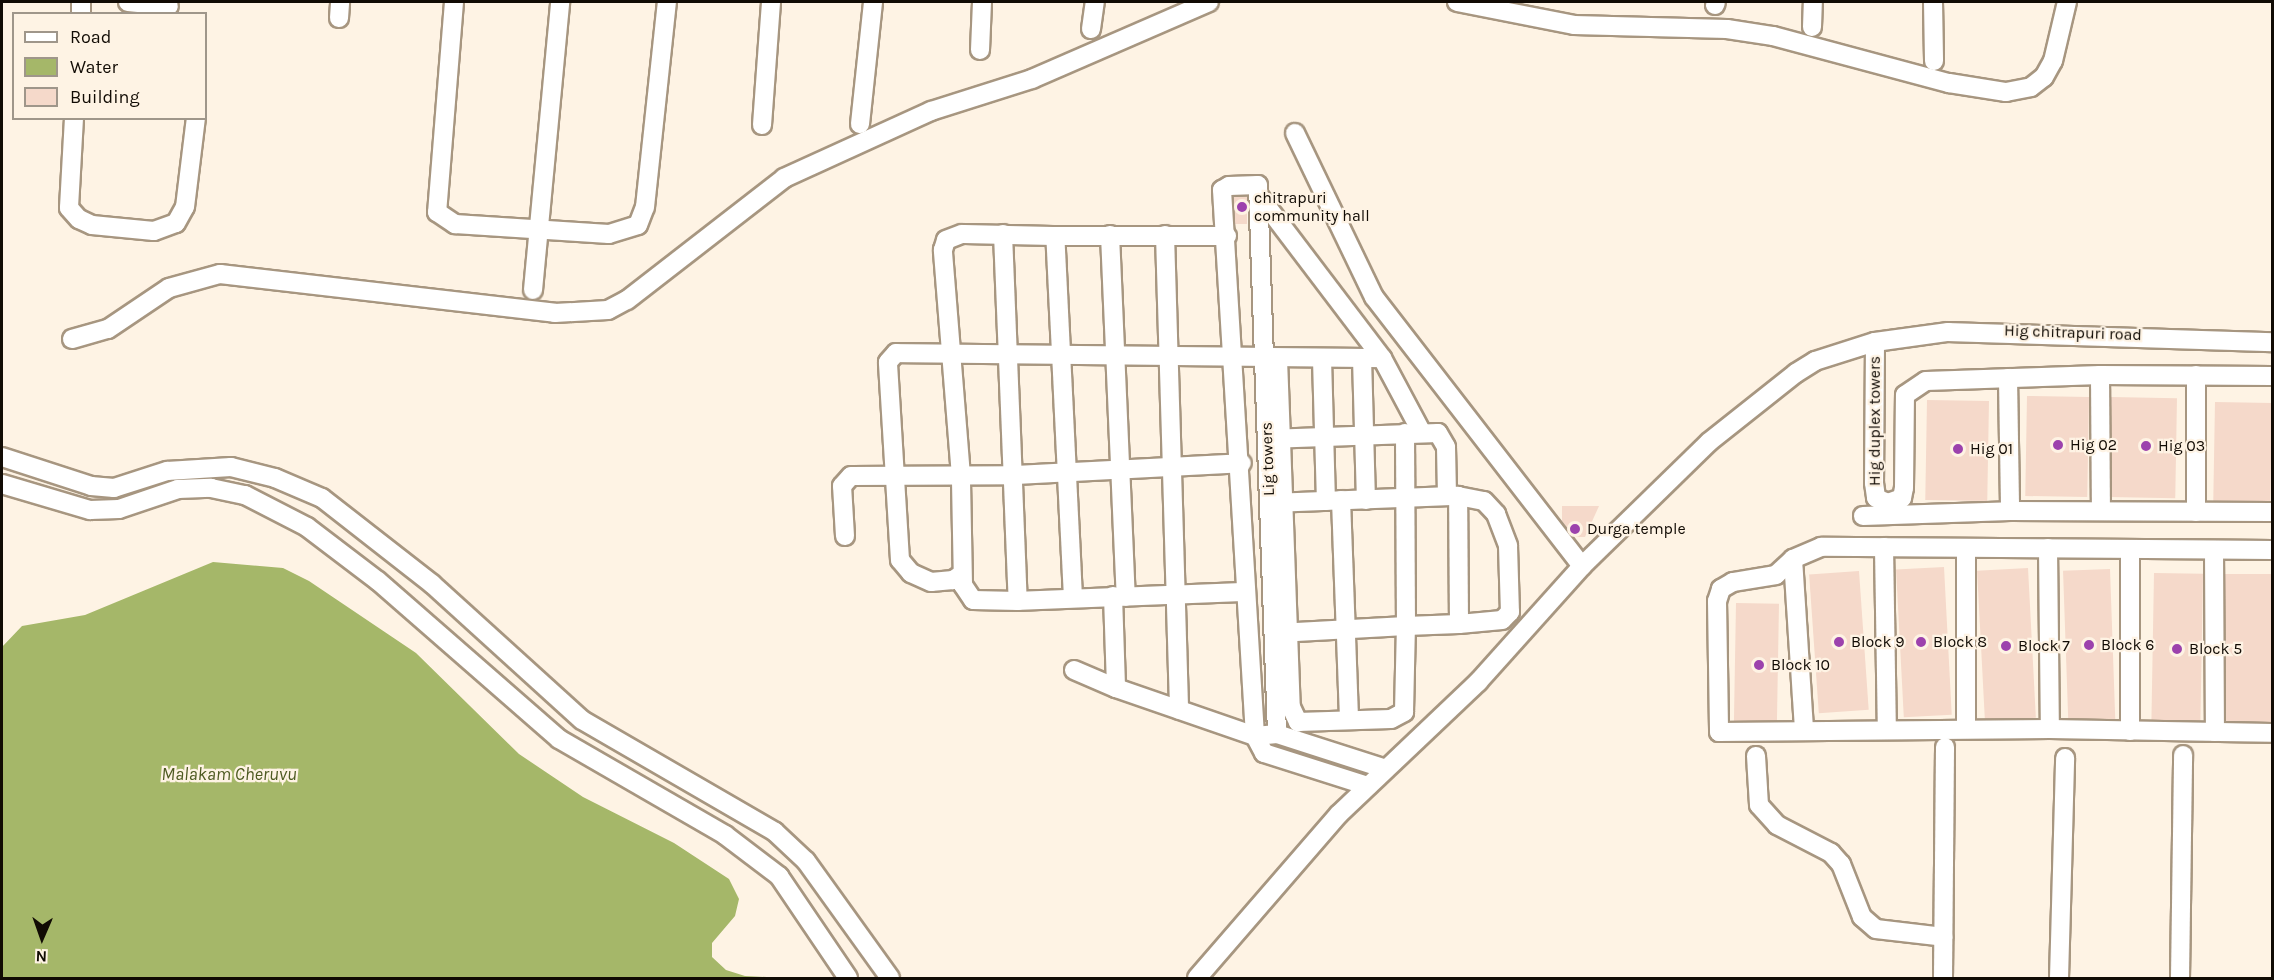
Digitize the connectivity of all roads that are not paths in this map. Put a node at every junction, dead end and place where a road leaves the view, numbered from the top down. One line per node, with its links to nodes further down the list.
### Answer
1 (128, 2): 14 (street)
2 (454, 2): 25 (street)
3 (560, 2): 25 (street)
4 (667, 2): 25 (street)
5 (771, 2): 22 (street)
6 (873, 2): 21 (street)
7 (982, 2): 17 (street)
8 (1095, 2): 16 (street)
9 (1209, 2): 32 (street)
10 (1456, 2): 13 (street)
11 (1813, 2): 15 (street)
12 (1933, 2): 18 (street)
13 (2067, 2)
14 (169, 6)
15 (1812, 27)
16 (1091, 29)
17 (980, 50)
18 (1934, 61)
19 (74, 120): 20 (street)
20 (196, 120)
21 (860, 124)
22 (762, 125)
23 (1295, 133): 85 (street)
24 (1258, 190): 30 (street); 41 (street, Lig towers); 43 (street)
25 (538, 230): 31 (street)
26 (1003, 234): 29 (street); 35 (street); 39 (street)
27 (1110, 235): 28 (street); 29 (street); 38 (street)
28 (1165, 235): 30 (street); 36 (street)
29 (1055, 236): 37 (street)
30 (1227, 236): 40 (street)
31 (533, 290)
32 (72, 339)
33 (1875, 342): 34 (street, Hig chitrapuri road); 48 (street, Hig duplex towers); 85 (street, Hig chitrapuri road)
34 (2272, 342)
35 (951, 352): 39 (street); 59 (street); 61 (street)
36 (1168, 353): 38 (street); 40 (street); 56 (street)
37 (1061, 355): 38 (street); 39 (street); 58 (street)
38 (1115, 355): 57 (street)
39 (1008, 356): 60 (street)
40 (1236, 357): 41 (street); 54 (street)
41 (1271, 358): 44 (street); 52 (street, Lig towers)
42 (1362, 358): 43 (street); 44 (street); 50 (street)
43 (1382, 358): 49 (street)
44 (1322, 359): 51 (street)
45 (2100, 375): 46 (street); 48 (street); 73 (street)
46 (2196, 375): 47 (street); 74 (street)
47 (2272, 376)
48 (2008, 378): 72 (street)
49 (1413, 433): 50 (street); 65 (street); 66 (street)
50 (1364, 435): 51 (street); 67 (street)
51 (1323, 437): 52 (street); 68 (street)
52 (1274, 439): 69 (street, Lig towers)
53 (2, 457): 63 (street)
54 (1242, 463): 56 (street); 70 (street)
55 (214, 468): 63 (street); 64 (street); 115 (street)
56 (1172, 468): 57 (street); 88 (street)
57 (1120, 470): 58 (street); 89 (street)
58 (1067, 473): 60 (street); 90 (street)
59 (897, 475): 61 (street); 77 (street); 86 (street)
60 (1015, 475): 61 (street); 91 (street)
61 (961, 476): 86 (street)
62 (2, 484): 71 (street)
63 (91, 486): 71 (street)
64 (211, 488): 71 (street); 116 (street)
65 (1452, 496): 66 (street); 92 (street); 92 (street)
66 (1406, 498): 67 (street); 93 (street)
67 (1366, 500): 68 (street)
68 (1334, 501): 69 (street); 94 (street)
69 (1276, 503): 70 (street); 95 (street, Lig towers)
70 (1243, 504): 87 (street)
71 (90, 510)
72 (2010, 511): 73 (street); 76 (street)
73 (2101, 511): 74 (street)
74 (2196, 512): 75 (street)
75 (2272, 512)
76 (1863, 516)
77 (845, 536)
78 (1884, 548): 79 (street); 84 (street); 100 (street)
79 (1966, 548): 80 (street); 102 (street)
80 (2048, 548): 81 (street); 103 (street)
81 (2130, 549): 82 (street); 104 (street)
82 (2214, 550): 83 (street); 105 (street)
83 (2272, 550)
84 (1793, 559): 101 (street); 101 (street)
85 (1582, 566): 113 (street, Hig chitrapuri road)
86 (962, 574): 91 (street)
87 (1246, 592): 88 (street); 108 (street)
88 (1175, 594): 89 (street); 98 (street)
89 (1119, 596): 90 (street); 97 (street)
90 (1073, 598): 91 (street)
91 (1018, 601)
92 (1459, 624): 93 (street)
93 (1406, 626): 94 (street); 99 (street)
94 (1346, 630): 95 (street); 99 (street)
95 (1280, 633): 99 (street); 107 (street)
96 (1074, 670): 97 (street)
97 (1116, 688): 98 (street)
98 (1179, 710): 108 (street)
99 (1349, 720)
100 (1887, 728): 101 (street); 102 (street)
101 (1804, 729)
102 (1966, 729): 103 (street)
103 (2050, 729): 104 (street)
104 (2130, 731): 105 (street)
105 (2214, 732): 106 (street)
106 (2272, 733)
107 (1277, 734): 108 (street); 113 (street)
108 (1255, 736): 114 (street)
109 (1945, 747): 117 (street)
110 (2183, 755): 123 (street)
111 (1756, 756): 117 (street)
112 (2065, 758): 122 (street)
113 (1386, 769): 114 (street, Hig chitrapuri road)
114 (1368, 786): 120 (street, Hig chitrapuri road)
115 (806, 861): 116 (street); 119 (street)
116 (779, 876): 118 (street)
117 (1944, 937): 121 (street)
118 (848, 978)
119 (890, 978)
120 (1197, 978)
121 (1944, 978)
122 (2059, 978)
123 (2181, 978)

